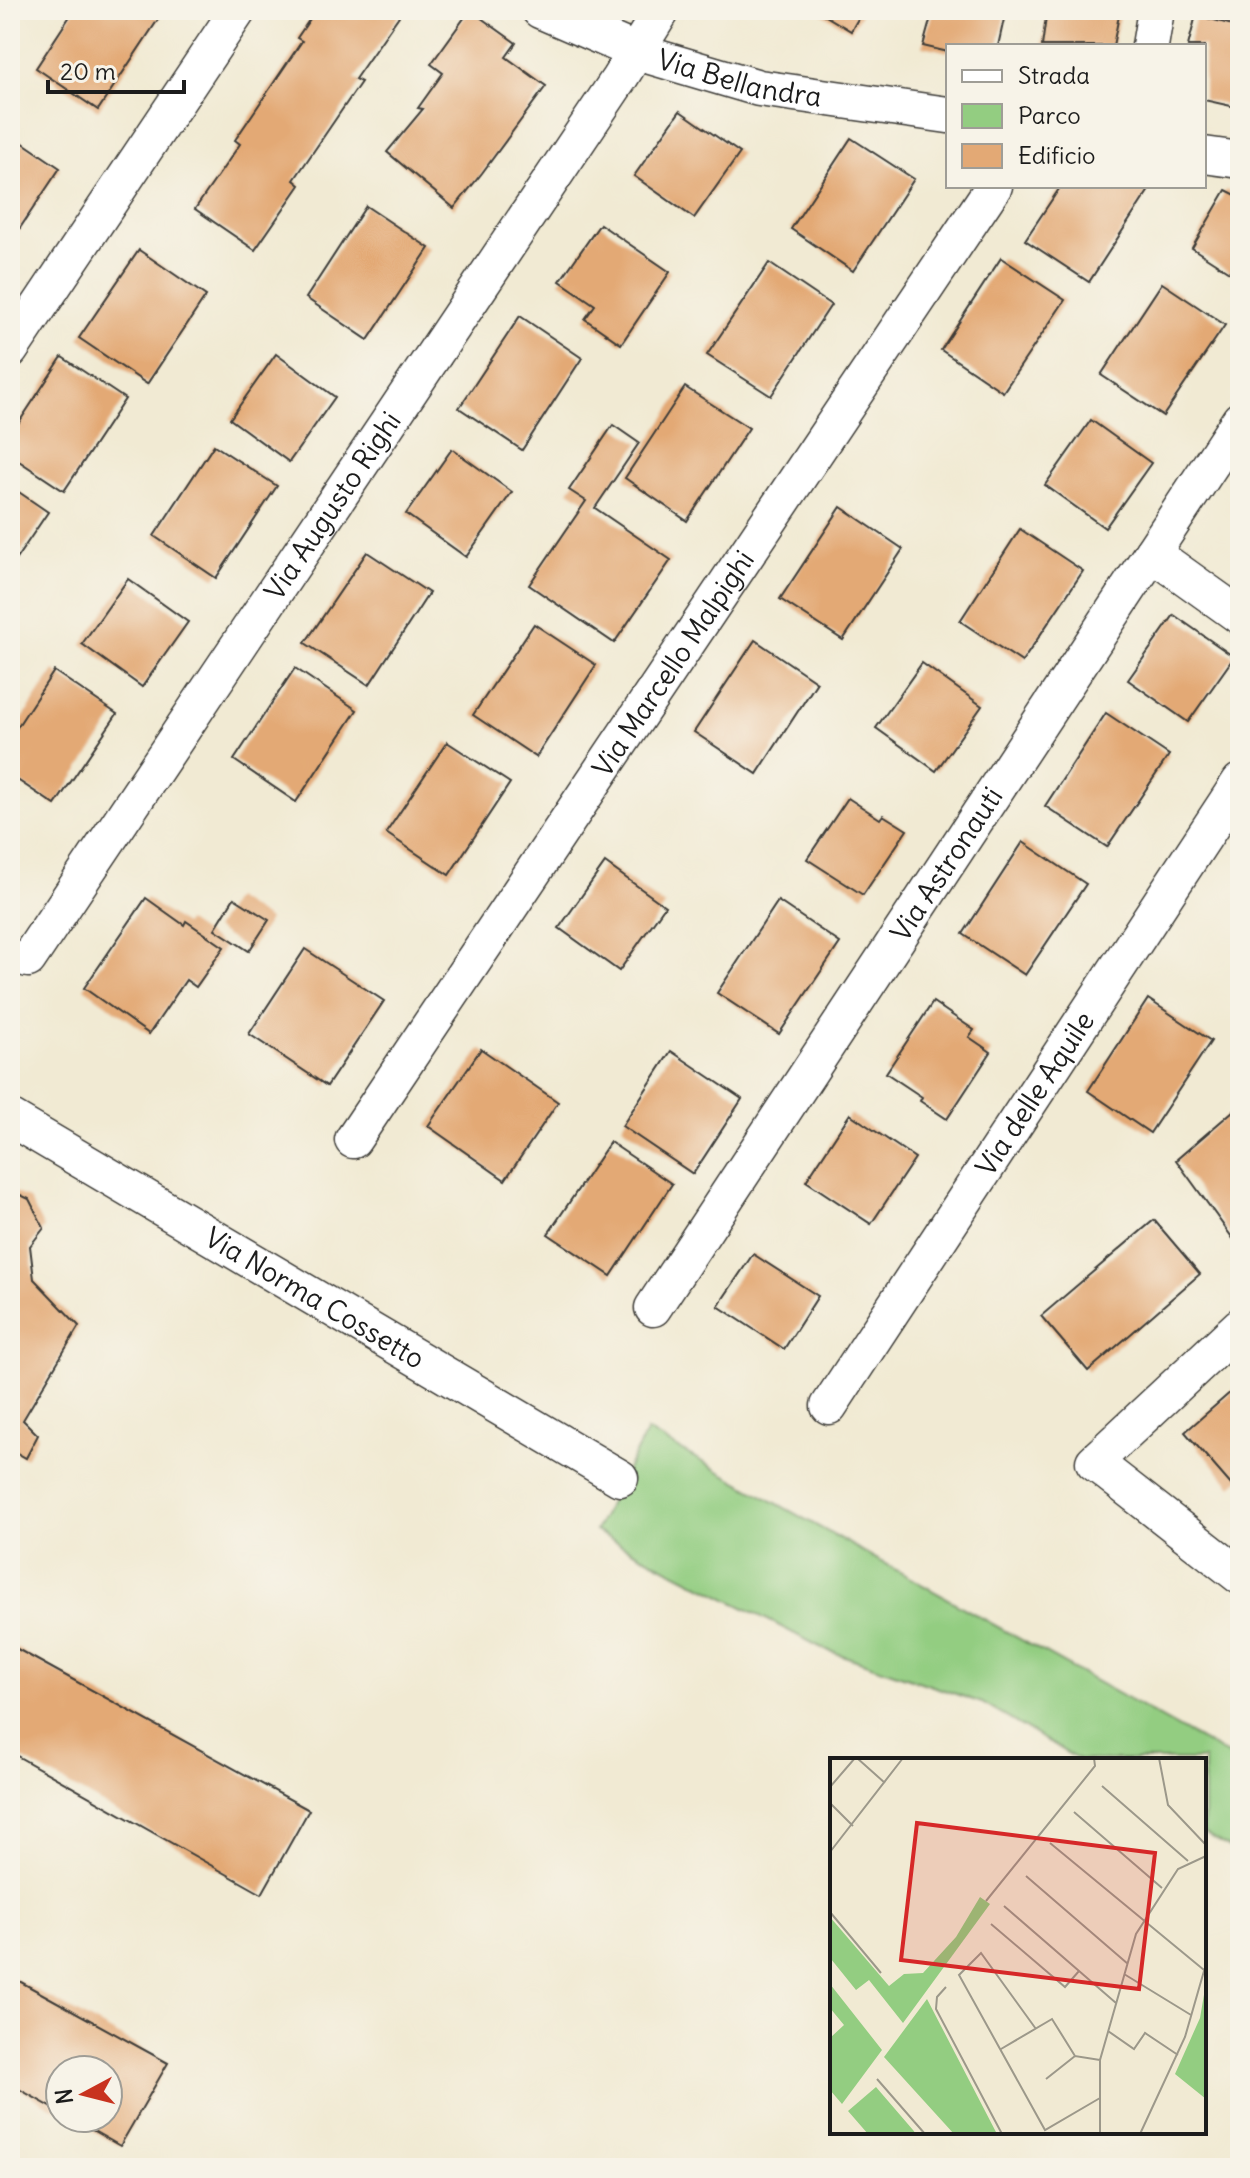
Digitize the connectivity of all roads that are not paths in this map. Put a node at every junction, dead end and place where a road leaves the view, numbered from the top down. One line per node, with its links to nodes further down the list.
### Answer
1 (238, 10): 11 (street)
2 (540, 10): 6 (street, Via Bellandra)
3 (662, 10): 6 (street, Via Augusto Righi)
4 (1156, 10): 5 (street)
5 (1150, 44)
6 (637, 52): 7 (street, Via Bellandra); 16 (street, Via Augusto Righi)
7 (946, 115)
8 (1206, 155): 9 (street)
9 (1240, 160)
10 (993, 188): 18 (street, Via Marcello Malpighi)
11 (10, 350)
12 (1240, 420): 13 (street, Via Astronauti)
13 (1152, 553): 14 (street); 19 (street, Via Astronauti)
14 (1240, 616)
15 (1240, 782): 21 (street, Via delle Aquile)
16 (28, 959)
17 (10, 1118): 22 (street, Via Norma Cossetto)
18 (353, 1140)
19 (653, 1308)
20 (1240, 1326): 23 (street)
21 (829, 1406)
22 (620, 1478)
23 (1240, 1576)

